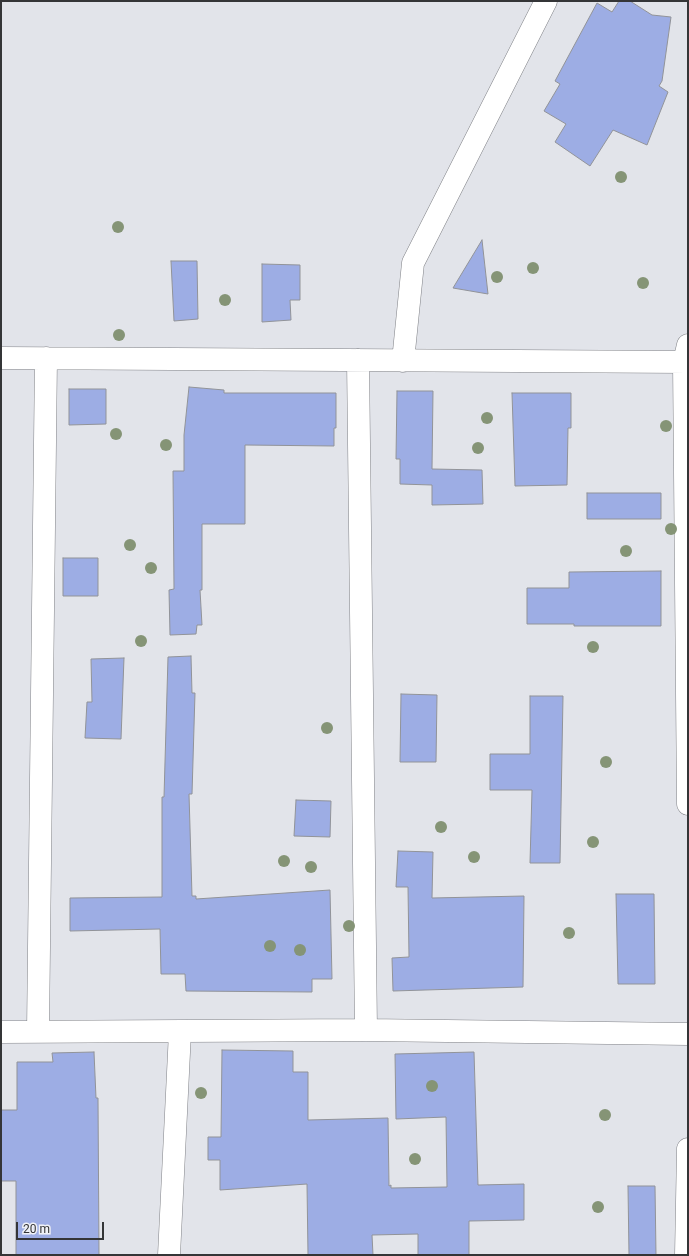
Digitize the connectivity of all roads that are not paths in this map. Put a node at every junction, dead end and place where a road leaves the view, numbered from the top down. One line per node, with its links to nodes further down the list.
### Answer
1 (546, 1): 6 (street)
2 (687, 356): 6 (street); 7 (street)
3 (1, 358): 4 (street)
4 (46, 358): 5 (street); 9 (street)
5 (358, 360): 6 (street); 8 (street)
6 (403, 361)
7 (688, 804)
8 (366, 1030): 11 (street); 12 (street)
9 (38, 1031): 10 (street); 11 (street)
10 (1, 1032)
11 (180, 1032): 14 (street)
12 (688, 1034)
13 (688, 1149): 15 (street)
14 (169, 1255)
15 (686, 1255)

